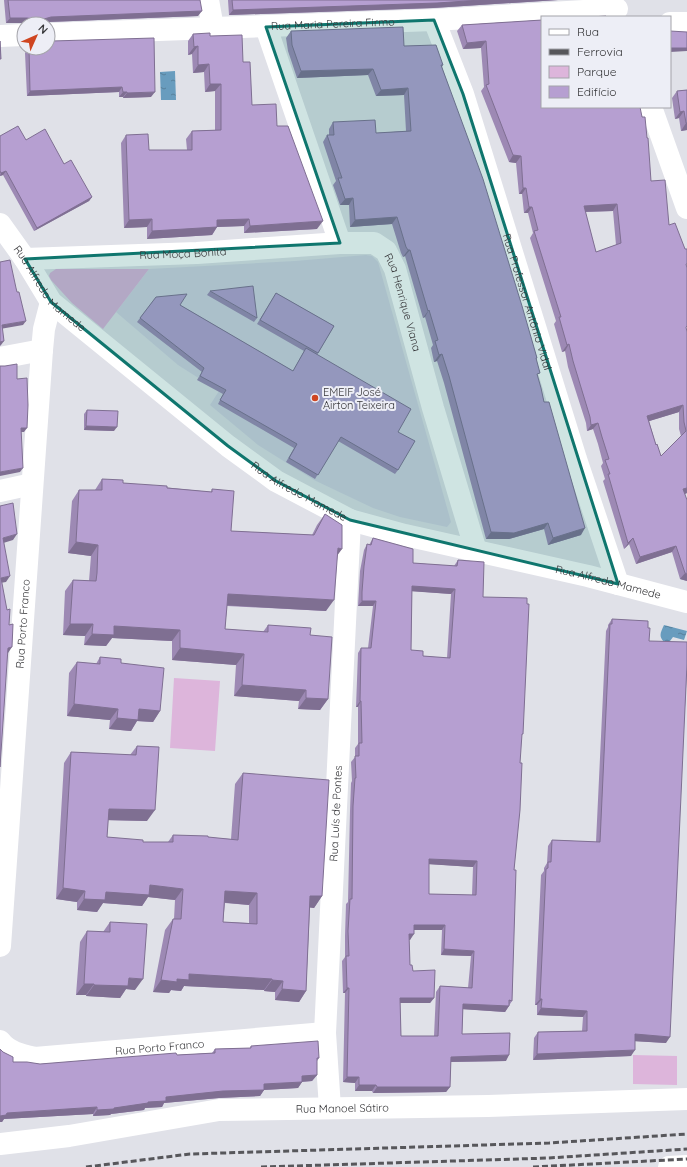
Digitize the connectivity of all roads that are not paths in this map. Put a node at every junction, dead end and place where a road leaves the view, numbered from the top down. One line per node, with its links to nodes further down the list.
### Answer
1 (208, 0): 7 (street)
2 (618, 9): 3 (street, Rua Maria Pereira Firmo)
3 (434, 20): 6 (street, Rua Maria Pereira Firmo); 23 (street, Rua Professor Antônio Vidal)
4 (671, 23): 5 (street)
5 (687, 23)
6 (266, 27): 7 (street, Rua Maria Pereira Firmo); 14 (street)
7 (213, 28): 8 (street, Rua Maria Pereira Firmo)
8 (56, 34)
9 (16, 35): 10 (street)
10 (0, 36)
11 (651, 108): 12 (street)
12 (687, 208)
13 (0, 224): 15 (street, Rua Alfredo Mamede)
14 (340, 243): 15 (street, Rua Moça Bonita); 22 (street, Rua Henrique Viana)
15 (24, 259): 16 (street, Rua Alfredo Mamede)
16 (52, 302): 17 (street, Rua Porto Franco); 21 (street, Rua Alfredo Mamede)
17 (42, 350): 18 (street); 19 (street, Rua Porto Franco)
18 (0, 358)
19 (32, 484): 20 (street); 25 (street, Rua Porto Franco)
20 (0, 491)
21 (350, 520): 22 (street, Rua Alfredo Mamede); 27 (street, Rua Luís de Pontes)
22 (476, 551): 23 (street, Rua Alfredo Mamede)
23 (618, 584): 24 (street, Rua Alfredo Mamede)
24 (687, 602)
25 (4, 814): 26 (street, Rua Porto Franco)
26 (0, 946)
27 (325, 1033): 28 (street, Rua Porto Franco); 30 (street, Rua Luís de Pontes)
28 (0, 1041)
29 (687, 1099): 30 (street, Rua Manoel Sátiro)
30 (330, 1108): 31 (street, Rua Manoel Sátiro)
31 (0, 1144)
32 (687, 1166): 33 (street)
33 (669, 1167)

